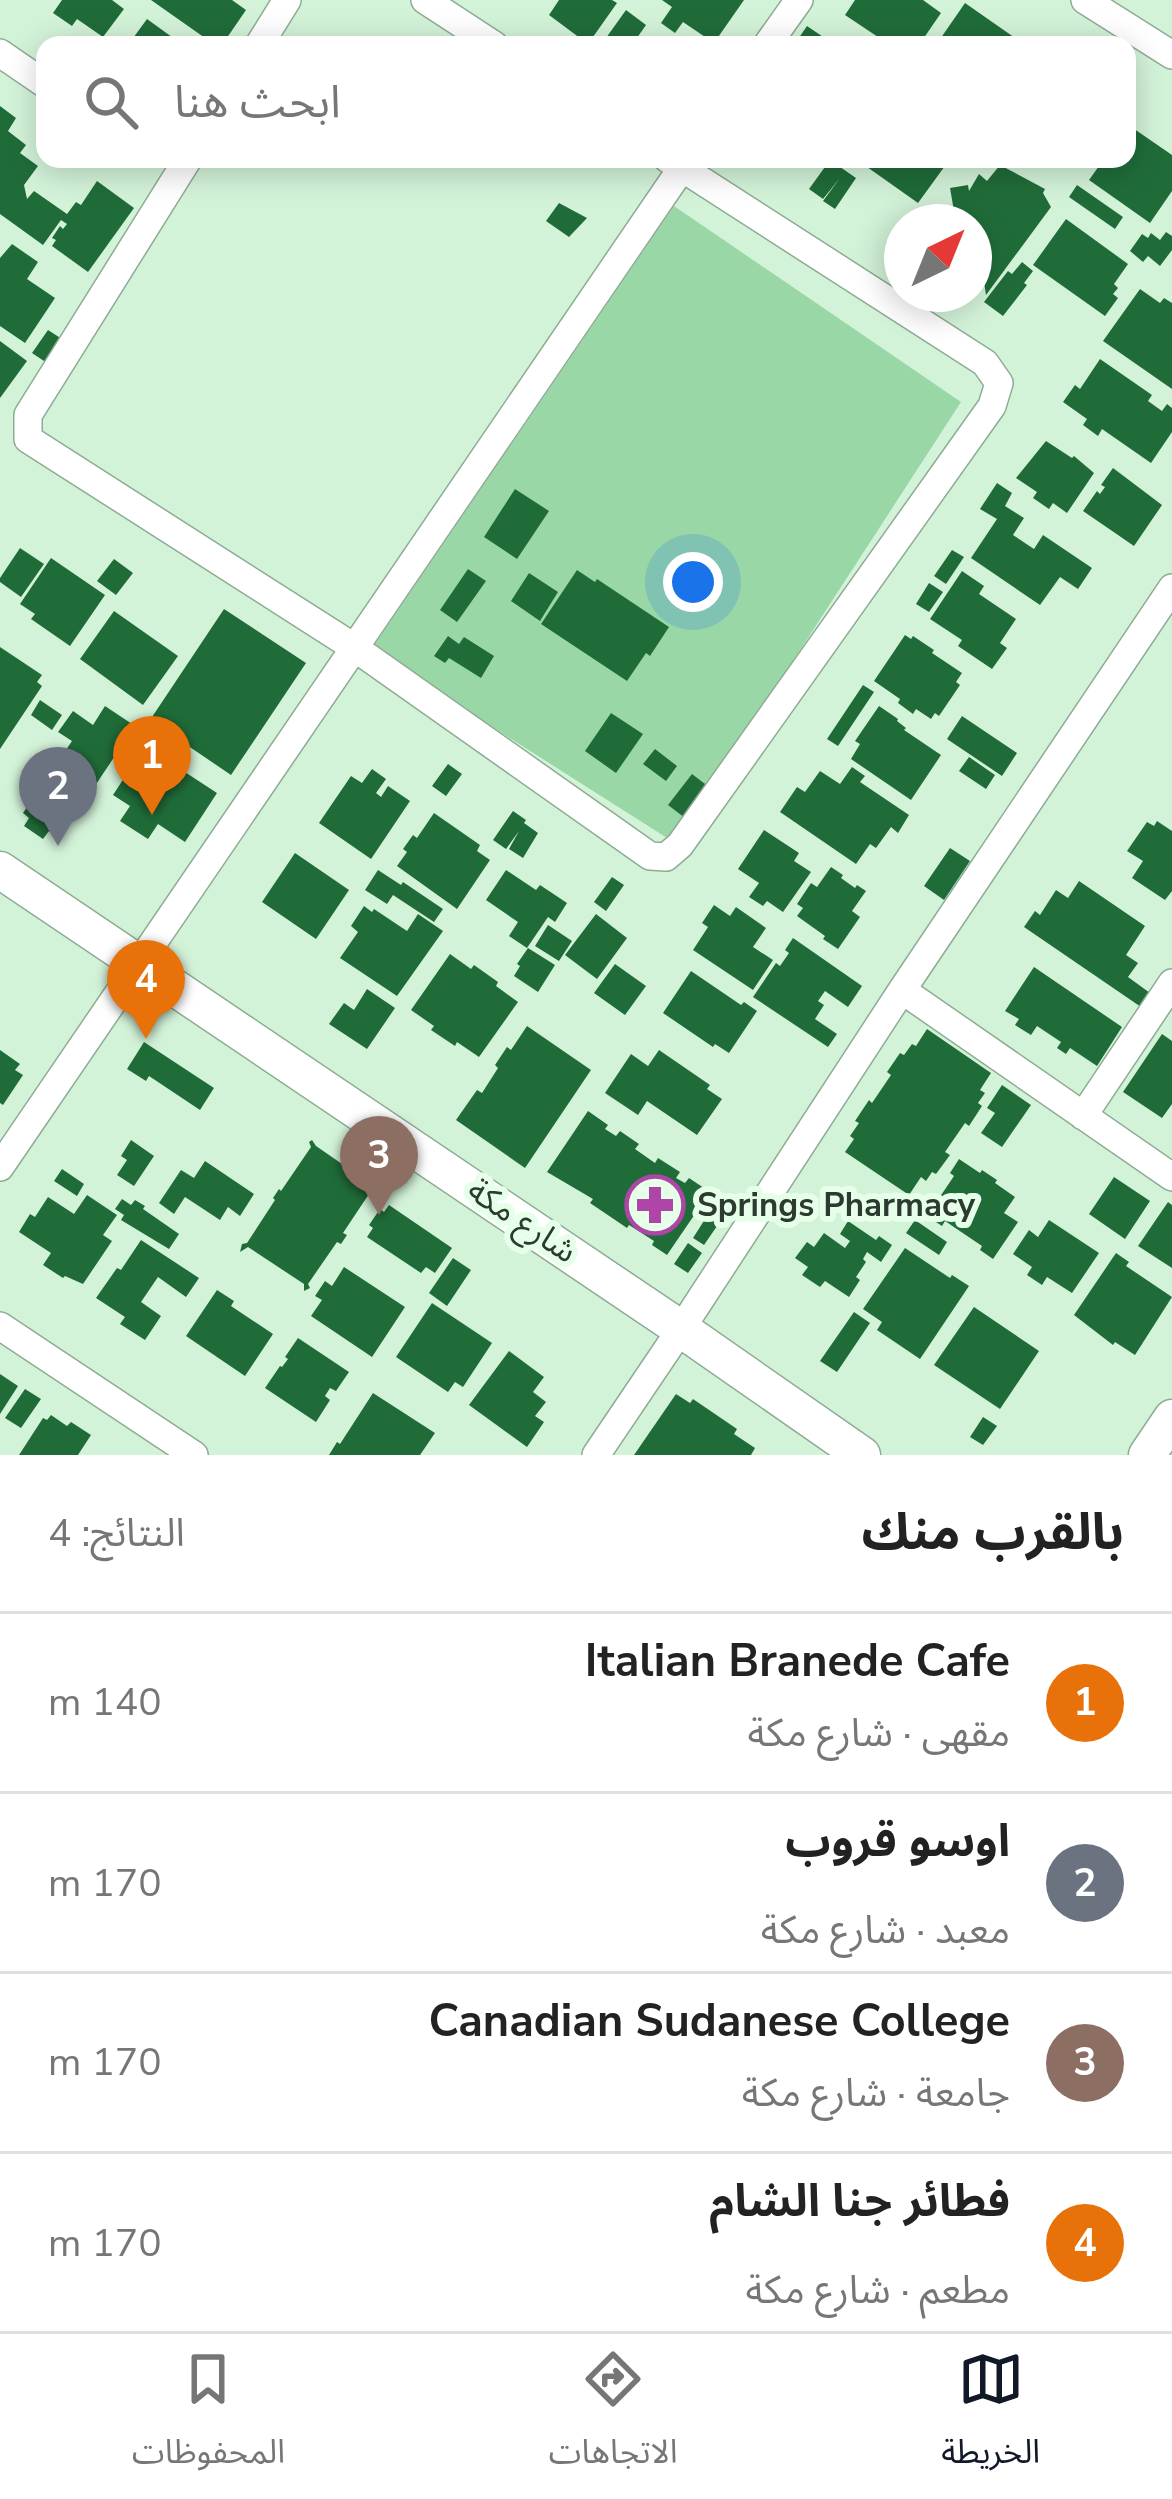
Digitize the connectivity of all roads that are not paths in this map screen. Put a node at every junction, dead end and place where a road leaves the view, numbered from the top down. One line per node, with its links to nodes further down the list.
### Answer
1 (287, 0): 5 (street)
2 (425, 0): 6 (street)
3 (799, 0): 7 (street)
4 (1085, 0): 9 (street)
5 (265, 36)
6 (480, 36)
7 (773, 36)
8 (0, 53): 10 (street)
9 (1172, 55)
10 (36, 78)
11 (182, 168): 15 (street)
12 (675, 168): 15 (street)
13 (688, 168): 15 (street)
14 (1172, 588): 19 (street)
15 (355, 648): 17 (street)
16 (0, 870): 17 (street, شارع مكة)
17 (140, 962): 21 (street); 24 (street, شارع مكة)
18 (1172, 983): 20 (street)
19 (902, 990): 20 (street); 24 (street)
20 (1083, 1116): 22 (street)
21 (0, 1167)
22 (1172, 1178)
23 (0, 1326): 26 (street)
24 (681, 1329): 27 (street); 28 (street, شارع مكة)
25 (1172, 1418): 29 (street)
26 (194, 1455)
27 (596, 1455)
28 (862, 1455)
29 (1147, 1455)

